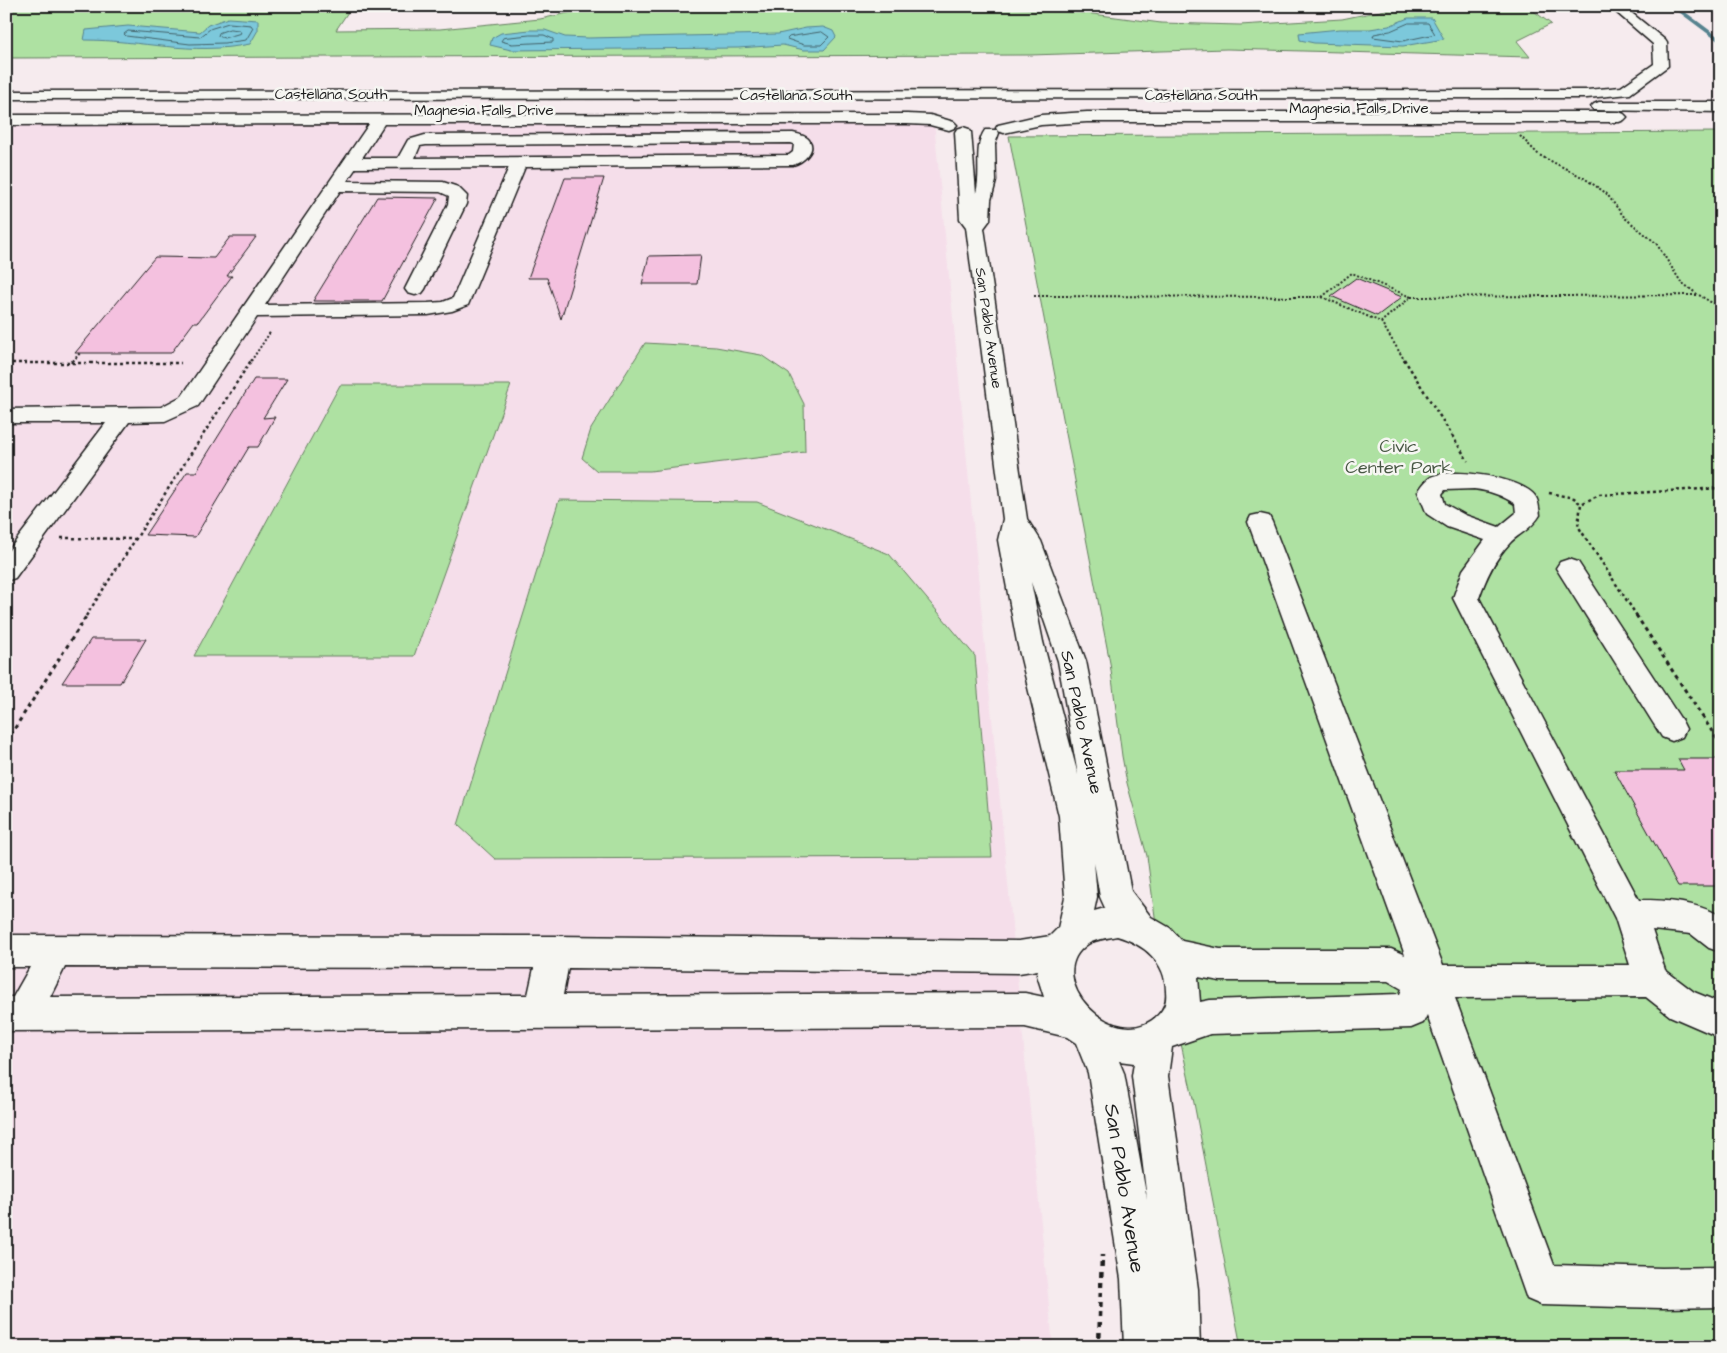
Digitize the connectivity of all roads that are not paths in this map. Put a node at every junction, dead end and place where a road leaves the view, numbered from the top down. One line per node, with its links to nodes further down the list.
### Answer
1 (1615, 6): 2 (street, Castellana South)
2 (6, 95)
3 (1721, 107): 11 (street, Magnesia Falls Drive)
4 (6, 110): 10 (street, Magnesia Falls Drive)
5 (1721, 112): 7 (street)
6 (1721, 117): 7 (street, Magnesia Falls Drive)
7 (1696, 118): 11 (street, Magnesia Falls Drive)
8 (380, 119): 9 (street, Magnesia Falls Drive); 10 (street, Magnesia Falls Drive); 13 (street)
9 (6, 120)
10 (954, 120): 11 (street); 16 (street, San Pablo Avenue)
11 (1000, 121): 16 (street, San Pablo Avenue)
12 (520, 162): 14 (street); 14 (street); 18 (street)
13 (351, 163): 14 (street); 15 (street)
14 (404, 163)
15 (335, 186): 17 (street); 18 (street)
16 (975, 227): 21 (street, San Pablo Avenue)
17 (415, 289)
18 (250, 311): 20 (street)
19 (6, 416): 20 (street)
20 (122, 416): 25 (street)
21 (1015, 519): 28 (street, San Pablo Avenue); 30 (street, San Pablo Avenue)
22 (1260, 522): 36 (street)
23 (1501, 537): 23 (street); 27 (street)
24 (1569, 568): 26 (street)
25 (6, 572)
26 (1672, 729)
27 (1630, 915): 29 (street); 35 (street)
28 (1139, 927): 30 (street); 34 (street)
29 (1721, 937)
30 (1066, 942): 33 (street); 40 (street)
31 (6, 950): 32 (street)
32 (56, 951): 33 (street); 38 (street)
33 (554, 952): 37 (street)
34 (1172, 955): 36 (street); 41 (street)
35 (1652, 981): 36 (street); 39 (street)
36 (1427, 982): 41 (street); 42 (street)
37 (542, 1013): 38 (street); 40 (street)
38 (14, 1014)
39 (1721, 1021)
40 (1083, 1027): 41 (street); 43 (street, San Pablo Avenue)
41 (1163, 1034): 44 (street, San Pablo Avenue)
42 (1721, 1288)
43 (1145, 1347)
44 (1179, 1347)

